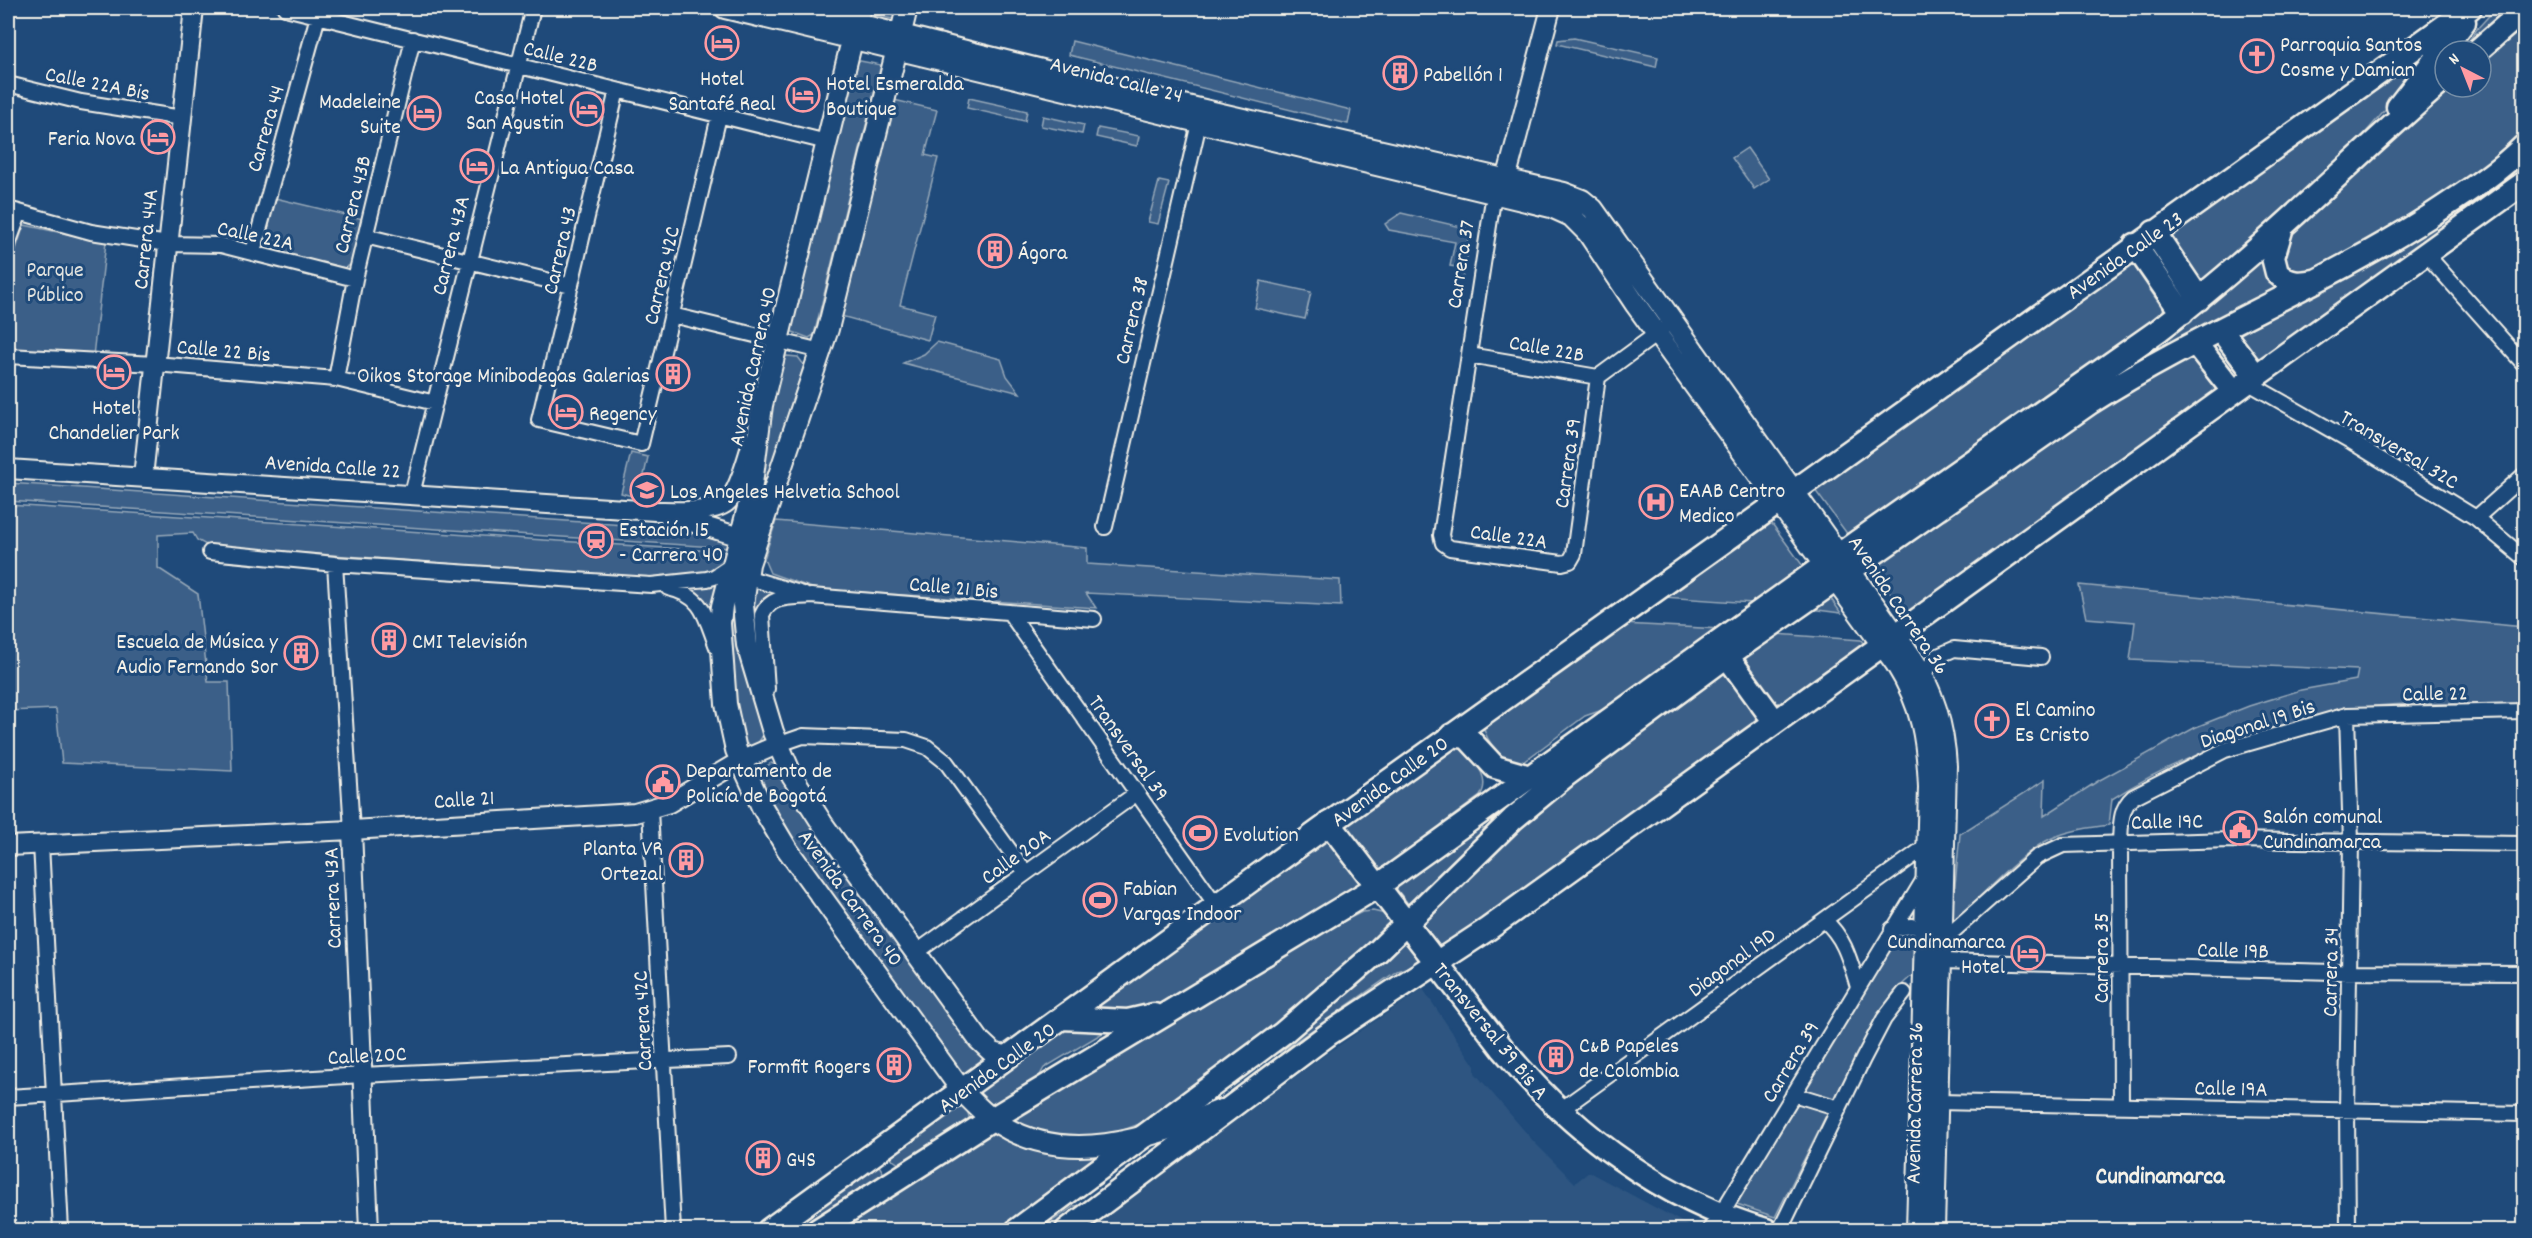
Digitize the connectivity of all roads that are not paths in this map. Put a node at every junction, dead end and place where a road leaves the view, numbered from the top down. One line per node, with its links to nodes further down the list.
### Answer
1 (194, 8): 20 (street, Carrera 44A)
2 (285, 8): 10 (street, Calle 22B)
3 (533, 8): 15 (street, Carrera 43A)
4 (725, 8): 11 (main road, Avenida Calle 24)
5 (793, 8): 11 (main road, Avenida Calle 24)
6 (907, 8): 14 (main road, Avenida Carrera 40)
7 (1551, 8): 27 (street, Carrera 37)
8 (2466, 10): 23 (main road); 30 (main road, Avenida Calle 23)
9 (2524, 10): 13 (main road)
10 (318, 16): 12 (street, Calle 22B); 35 (street, Carrera 44)
11 (856, 23): 14 (main road, Avenida Calle 24); 22 (main road, Avenida Carrera 40)
12 (413, 39): 15 (street, Calle 22B); 31 (street, Carrera 43B)
13 (2491, 39)
14 (899, 42): 21 (main road, Avenida Calle 24); 27 (main road, Avenida Calle 24); 47 (main road, Avenida Carrera 40)
15 (518, 66): 18 (street, Calle 22B); 36 (street, Carrera 43A)
16 (8, 84): 20 (street, Calle 22A Bis)
17 (2433, 89): 23 (main road)
18 (618, 90): 19 (street, Calle 22B); 40 (street, Carrera 43)
19 (719, 116): 22 (street, Calle 22B); 42 (street, Carrera 42C)
20 (182, 118): 33 (street, Carrera 44A)
21 (1199, 123): 27 (main road, Avenida Calle 24); 65 (street, Carrera 38)
22 (827, 142): 45 (main road, Avenida Carrera 40)
23 (2372, 142): 29 (main road)
24 (2524, 146): 25 (main road)
25 (2516, 156): 39 (main road)
26 (2524, 183): 54 (main road)
27 (1500, 187): 43 (main road, Avenida Carrera 36); 48 (street, Carrera 37)
28 (14, 212): 32 (street); 33 (street, Calle 22A)
29 (2282, 227): 39 (main road); 41 (main road)
30 (2154, 232): 34 (main road, Avenida Calle 23); 41 (main road)
31 (365, 236): 36 (street); 38 (street, Carrera 43B)
32 (8, 244)
33 (168, 244): 35 (street, Calle 22A); 50 (street, Carrera 44A)
34 (2136, 245): 41 (main road); 62 (main road, Avenida Calle 23)
35 (253, 252): 38 (street, Calle 22A)
36 (470, 261): 40 (street); 55 (street, Carrera 43A)
37 (2434, 263): 51 (street)
38 (354, 279): 53 (street, Carrera 43B)
39 (2322, 279): 44 (main road)
40 (571, 286): 57 (street, Carrera 43)
41 (2190, 306): 72 (main road)
42 (672, 315): 45 (street); 57 (street, Carrera 42C)
43 (1665, 328): 52 (street, Calle 22B); 62 (main road, Avenida Carrera 36)
44 (2221, 330): 46 (main road); 54 (main road)
45 (778, 341): 47 (street); 56 (main road, Avenida Carrera 40)
46 (2195, 344): 54 (main road); 72 (main road)
47 (821, 351): 73 (main road, Avenida Carrera 40)
48 (1469, 355): 52 (street, Calle 22B); 66 (street, Carrera 37)
49 (8, 356): 50 (street, Calle 22 Bis)
50 (155, 364): 53 (street, Calle 22 Bis); 60 (street, Carrera 44A)
51 (2524, 364)
52 (1598, 377): 69 (street, Carrera 39)
53 (336, 379): 55 (street, Calle 22 Bis)
54 (2246, 383): 64 (street, Transversal 32C); 78 (main road)
55 (435, 403): 61 (street, Carrera 43A)
56 (759, 422): 63 (street, Avenida Calle 22); 67 (main road, Avenida Carrera 40)
57 (641, 444)
58 (8, 469): 60 (street, Avenida Calle 22)
59 (2524, 475): 64 (street)
60 (143, 477): 61 (street, Avenida Calle 22)
61 (412, 494): 63 (street, Avenida Calle 22)
62 (1786, 497): 72 (main road, Avenida Carrera 36); 86 (main road, Avenida Calle 20)
63 (655, 511): 67 (street, Avenida Calle 22)
64 (2476, 518): 70 (street, Transversal 32C)
65 (1105, 527)
66 (1441, 535): 69 (street, Calle 22A)
67 (740, 537): 73 (main road, Avenida Carrera 40)
68 (210, 552): 71 (street)
69 (1574, 554)
70 (2524, 558)
71 (335, 564): 74 (street); 94 (street, Carrera 43A)
72 (1837, 568): 78 (main road, Avenida Carrera 36); 79 (main road); 89 (main road, Avenida Calle 20)
73 (739, 571): 74 (street); 75 (street, Calle 21 Bis); 81 (main road, Avenida Carrera 40); 87 (main road, Avenida Carrera 40)
74 (651, 585): 81 (street)
75 (811, 596): 76 (street, Calle 21 Bis); 87 (street, Calle 21 Bis)
76 (1009, 612): 77 (street, Calle 21 Bis); 90 (street, Transversal 39)
77 (1094, 619)
78 (1889, 639): 82 (main road, Avenida Carrera 36); 85 (main road); 99 (main road, Avenida Carrera 36)
79 (1727, 656): 85 (main road); 106 (main road)
80 (2041, 657): 82 (street)
81 (723, 664): 88 (main road, Avenida Carrera 40)
82 (1923, 674): 108 (main road, Avenida Carrera 36)
83 (2524, 711): 84 (street, Calle 22)
84 (2347, 715): 92 (street, Diagonal 19 Bis); 96 (street, Carrera 34)
85 (1775, 722): 111 (main road)
86 (1452, 735): 89 (main road); 93 (main road, Avenida Calle 20)
87 (775, 739): 88 (street, Calle 21); 101 (street, Calle 21); 109 (main road, Avenida Carrera 40)
88 (740, 761): 91 (street, Calle 21); 123 (main road, Avenida Carrera 40)
89 (1530, 777): 103 (main road, Avenida Calle 20)
90 (1137, 793): 101 (street, Calle 20A); 104 (street, Transversal 39)
91 (650, 810): 94 (street, Calle 21); 121 (street, Carrera 42C)
92 (2123, 810): 95 (street, Carrera 35)
93 (1329, 823): 103 (main road, Transversal 39 Bis A); 104 (main road, Avenida Calle 20)
94 (352, 830): 97 (street, Calle 21); 122 (street, Carrera 43A)
95 (2120, 842): 96 (street, Calle 19C); 108 (street, Calle 19C); 110 (street, Carrera 35)
96 (2352, 842): 98 (street, Calle 19C); 112 (street, Carrera 34)
97 (40, 844): 100 (street, Calle 21); 125 (street)
98 (2524, 844)
99 (1928, 845): 102 (main road, Avenida Carrera 36); 105 (street, Diagonal 19D)
100 (8, 846)
101 (1026, 873): 109 (street, Calle 20A)
102 (1927, 874): 107 (street, Carrera 39); 108 (main road, Avenida Carrera 36)
103 (1378, 886): 106 (main road, Transversal 39 Bis A); 116 (main road, Avenida Calle 20)
104 (1216, 905): 117 (main road, Avenida Calle 20)
105 (1824, 920): 114 (street); 131 (street, Diagonal 19D)
106 (1406, 924): 111 (main road, Transversal 39 Bis A); 118 (main road)
107 (1892, 929): 108 (street); 114 (street, Carrera 39)
108 (1933, 943): 110 (street, Calle 19B); 127 (main road, Avenida Carrera 36); 150 (main road, Avenida Carrera 36)
109 (917, 952): 120 (main road, Avenida Carrera 40)
110 (2121, 967): 112 (street, Calle 19B); 129 (street, Carrera 35)
111 (1429, 969): 128 (main road); 131 (main road, Transversal 39 Bis A); 140 (main road, Transversal 39 Bis A)
112 (2350, 972): 113 (street, Calle 19B); 132 (street, Carrera 34)
113 (2524, 973)
114 (1858, 987): 124 (street, Carrera 39)
115 (1904, 993): 130 (street)
116 (1172, 1010): 117 (main road); 134 (main road, Avenida Calle 20)
117 (1062, 1018): 120 (main road, Avenida Calle 20)
118 (1283, 1033): 128 (main road); 135 (main road)
119 (729, 1057): 121 (street, Calle 20C)
120 (1008, 1057): 123 (main road, Avenida Calle 20)
121 (665, 1059): 122 (street, Calle 20C); 143 (street, Carrera 42C)
122 (362, 1075): 125 (street, Calle 20C); 142 (street, Carrera 43A)
123 (962, 1091): 134 (main road, Avenida Carrera 40); 136 (main road, Avenida Calle 20)
124 (1793, 1094): 130 (street); 140 (street, Carrera 39)
125 (54, 1095): 126 (street, Calle 20C); 141 (street)
126 (8, 1097)
127 (1937, 1102): 129 (street, Calle 19A); 151 (main road, Avenida Carrera 36)
128 (1234, 1105): 135 (main road, Avenida Carrera 40); 139 (main road)
129 (2121, 1106): 132 (street, Calle 19A)
130 (1839, 1108): 149 (street)
131 (1559, 1110): 140 (main road, Transversal 39 Bis A)
132 (2347, 1110): 133 (street, Calle 19A); 152 (street, Carrera 34)
133 (2524, 1114)
134 (992, 1119): 135 (main road, Avenida Carrera 40); 137 (main road, Avenida Calle 20)
135 (1146, 1135): 138 (main road)
136 (877, 1152): 137 (main road); 144 (main road, Avenida Calle 20)
137 (898, 1180): 145 (main road, Avenida Calle 20)
138 (1072, 1190): 139 (main road); 146 (main road)
139 (1108, 1200): 147 (main road)
140 (1716, 1226): 148 (main road)
141 (61, 1230)
142 (369, 1230)
143 (673, 1230)
144 (769, 1230)
145 (818, 1230)
146 (1017, 1230)
147 (1067, 1230)
148 (1766, 1230)
149 (1780, 1230)
150 (1917, 1230)
151 (1934, 1230)
152 (2348, 1230)

